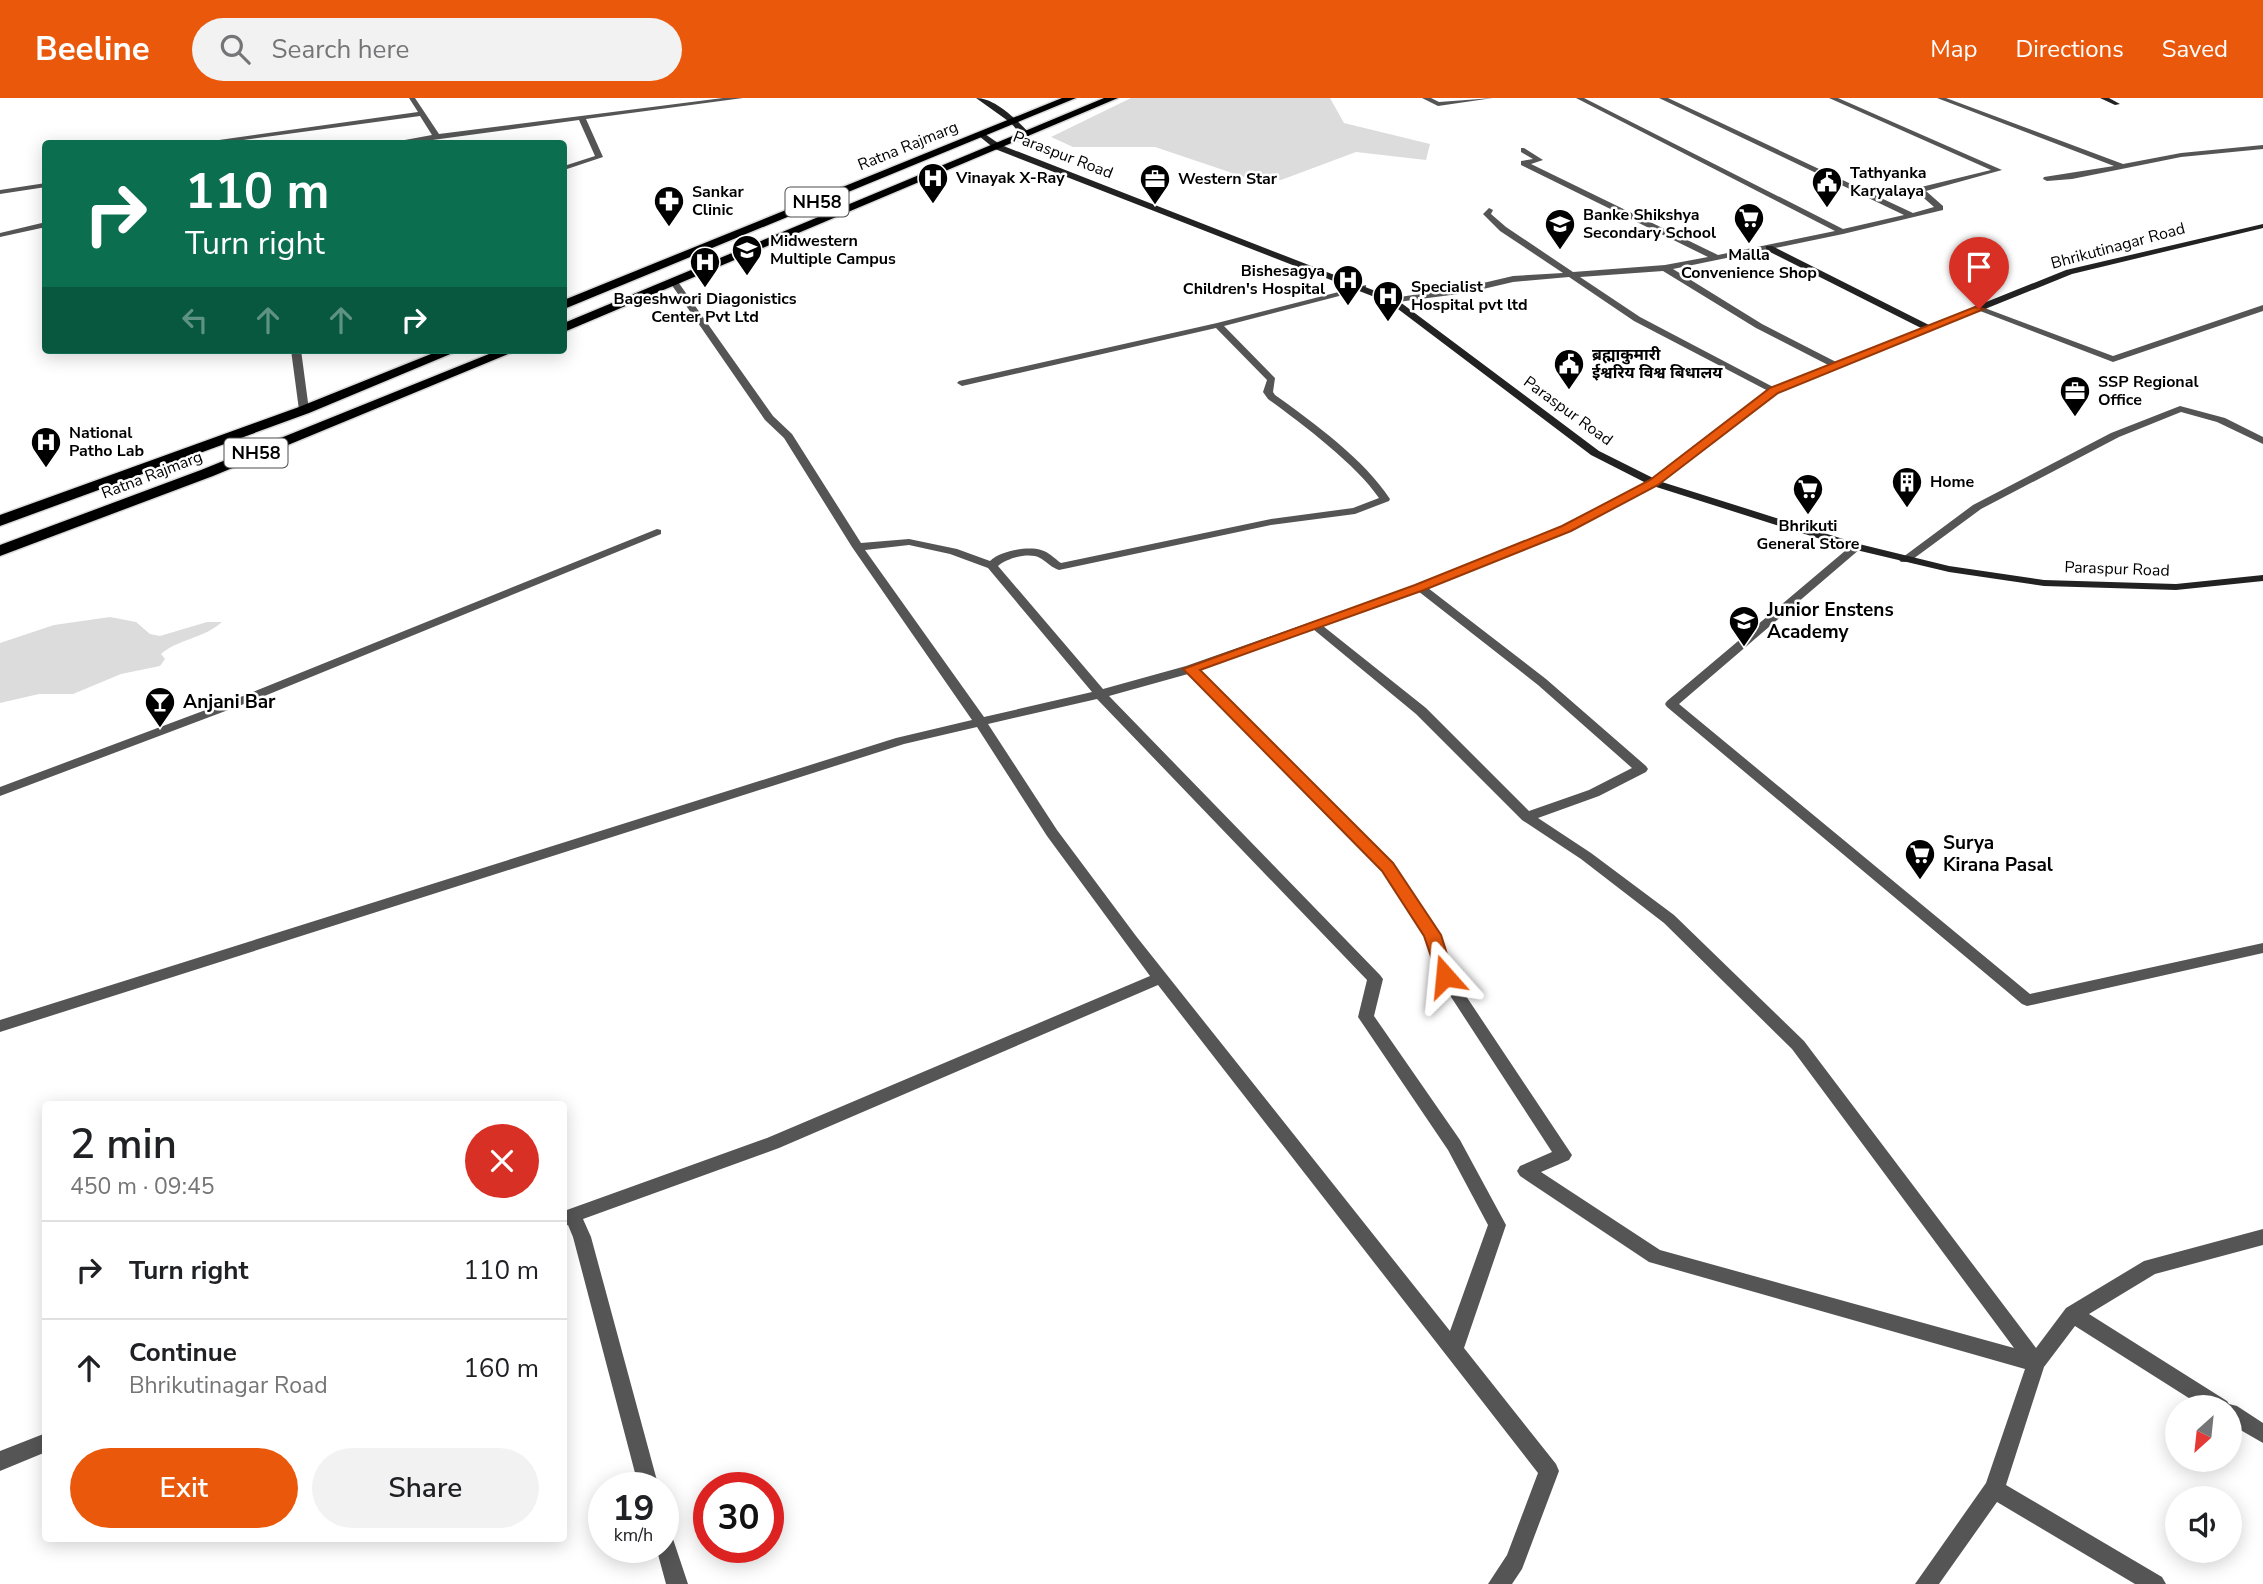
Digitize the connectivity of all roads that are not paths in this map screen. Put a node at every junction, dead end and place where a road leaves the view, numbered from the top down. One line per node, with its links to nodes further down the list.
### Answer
1 (412, 98): 14 (street)
2 (740, 98): 15 (street)
3 (979, 98): 16 (street)
4 (1071, 98): 16 (highway, Ratna Rajmarg / NH58)
5 (1113, 98): 18 (highway, Ratna Rajmarg / NH58)
6 (1425, 98): 7 (street)
7 (1490, 98)
8 (1578, 98): 34 (street)
9 (1662, 98): 31 (street)
10 (1832, 98): 31 (street)
11 (1940, 98): 25 (street)
12 (2103, 98): 13 (street)
13 (2117, 104)
14 (419, 114): 19 (street); 20 (street)
15 (582, 118): 19 (street); 26 (street)
16 (1014, 121): 17 (highway, Ratna Rajmarg / NH58); 18 (street)
17 (982, 134): 22 (street, Paraspur Road); 43 (highway, Ratna Rajmarg / NH58)
18 (1026, 135): 22 (highway, Ratna Rajmarg / NH58)
19 (437, 136): 21 (street)
20 (224, 140)
21 (412, 140)
22 (998, 146): 40 (highway, Ratna Rajmarg / NH58); 41 (street, Paraspur Road)
23 (2263, 147): 25 (street)
24 (1524, 150): 37 (street)
25 (2121, 167): 27 (street)
26 (567, 168)
27 (2047, 179)
28 (42, 186): 29 (street)
29 (0, 192)
30 (1489, 210): 39 (street)
31 (1912, 216): 34 (street)
32 (42, 225): 35 (street)
33 (2263, 226): 45 (street, Bhrikutinagar Road)
34 (1843, 232): 36 (street)
35 (0, 235)
36 (1769, 248): 37 (street); 48 (street)
37 (1715, 257): 38 (street)
38 (1665, 268): 39 (street); 52 (street)
39 (1569, 273): 42 (street); 54 (street)
40 (673, 281): 47 (highway, Ratna Rajmarg / NH58); 60 (street)
41 (1363, 287): 42 (street, Paraspur Road); 46 (street)
42 (1393, 301): 57 (street, Paraspur Road)
43 (567, 304)
44 (2263, 308): 45 (street)
45 (1979, 309): 48 (street, Bhrikutinagar Road)
46 (1218, 325): 53 (street); 64 (street)
47 (567, 327)
48 (1929, 329): 52 (street, Bhrikutinagar Road)
49 (297, 354): 55 (street)
50 (443, 354): 55 (highway, Ratna Rajmarg / NH58)
51 (501, 354): 62 (highway, Ratna Rajmarg / NH58)
52 (1837, 366): 54 (street, Bhrikutinagar Road)
53 (962, 383)
54 (1774, 391): 57 (street, Bhrikutinagar Road)
55 (304, 410): 58 (highway, Ratna Rajmarg / NH58)
56 (2263, 441): 63 (street)
57 (1654, 483): 61 (street, Paraspur Road); 66 (street)
58 (0, 521)
59 (657, 532): 71 (street)
60 (858, 547): 64 (street); 70 (street)
61 (1856, 547): 63 (street, Paraspur Road); 73 (street)
62 (0, 551)
63 (1905, 560): 65 (street, Paraspur Road)
64 (992, 566): 69 (street)
65 (2263, 578)
66 (1420, 587): 67 (street); 72 (street)
67 (1315, 625): 68 (street); 72 (street)
68 (1190, 669): 69 (street); 80 (street)
69 (1100, 694): 70 (street); 79 (street)
70 (981, 723): 74 (street); 75 (street)
71 (0, 792)
72 (1527, 817): 80 (street)
73 (2263, 948)
74 (1162, 977): 76 (street); 79 (street)
75 (0, 1026)
76 (568, 1217): 86 (street)
77 (2263, 1237): 78 (street)
78 (2073, 1314): 80 (street); 81 (street)
79 (1454, 1348): 90 (street)
80 (2036, 1363): 87 (street)
81 (2201, 1395)
82 (2242, 1421): 83 (street)
83 (2263, 1434)
84 (42, 1444): 85 (street)
85 (0, 1461)
86 (645, 1472)
87 (1994, 1489): 91 (street); 92 (street)
88 (671, 1563): 89 (street)
89 (677, 1584)
90 (1499, 1584)
91 (1926, 1584)
92 (2155, 1584)

